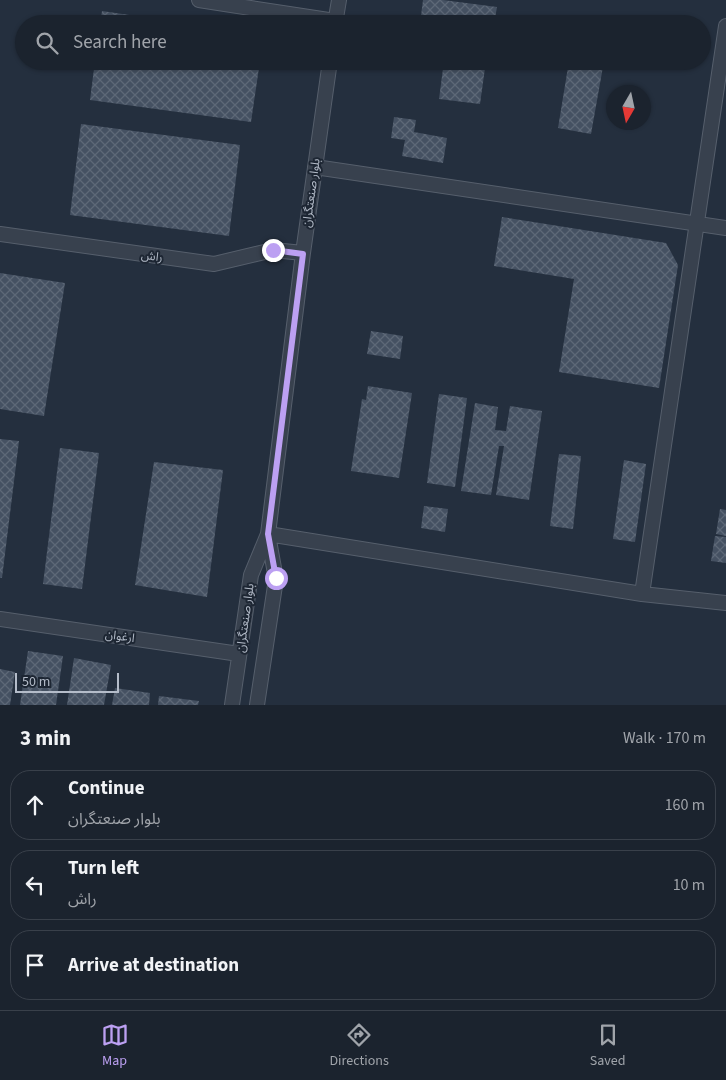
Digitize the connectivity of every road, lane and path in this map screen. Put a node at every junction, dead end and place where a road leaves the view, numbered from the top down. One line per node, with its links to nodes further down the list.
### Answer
1 (199, 0): 3 (street)
2 (339, 0): 4 (street)
3 (292, 15)
4 (336, 15)
5 (726, 26): 8 (street)
6 (329, 70): 7 (street, بلوار صنعتگران)
7 (315, 167): 8 (street); 11 (street, بلوار صنعتگران)
8 (696, 224): 9 (street); 13 (street)
9 (726, 228)
10 (0, 234): 11 (street, راش)
11 (303, 254): 12 (street, بلوار صنعتگران)
12 (268, 534): 13 (street); 16 (street, بلوار صنعتگران); 18 (street, بلوار صنعتگران)
13 (642, 594): 14 (street)
14 (726, 603)
15 (0, 619): 16 (street, ارغوان)
16 (239, 654): 17 (street, بلوار صنعتگران)
17 (232, 705)
18 (257, 705)

